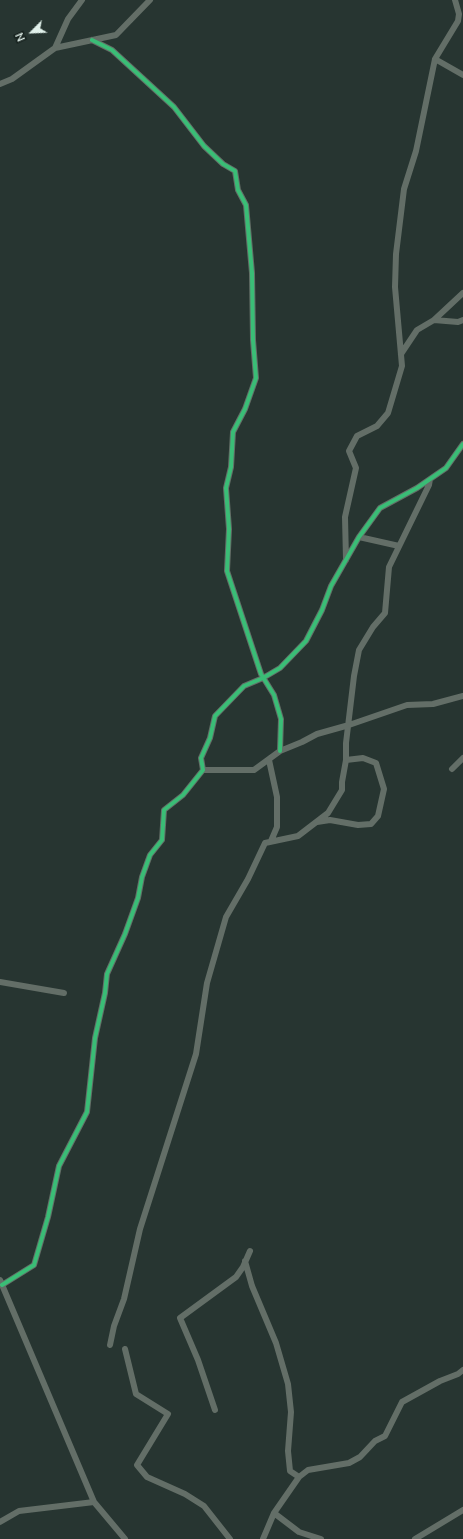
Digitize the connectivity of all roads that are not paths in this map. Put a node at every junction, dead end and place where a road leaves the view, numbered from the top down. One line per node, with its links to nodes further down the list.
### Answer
1 (82, 0): 5 (street)
2 (150, 0): 4 (street)
3 (455, 0): 6 (street)
4 (92, 40): 5 (street); 18 (street)
5 (55, 48): 8 (street)
6 (435, 59): 7 (street); 12 (street)
7 (463, 74)
8 (0, 84)
9 (463, 293): 10 (street)
10 (434, 320): 11 (street); 12 (street)
11 (463, 320)
12 (401, 354): 17 (street)
13 (462, 446): 14 (street)
14 (430, 479): 15 (street); 16 (street)
15 (359, 537): 16 (street); 17 (street)
16 (399, 546): 20 (street)
17 (346, 560): 18 (street)
18 (263, 678): 21 (street); 26 (street)
19 (463, 696): 20 (street)
20 (349, 725): 21 (street); 24 (street)
21 (280, 752): 23 (street)
22 (463, 758): 25 (street)
23 (268, 760): 26 (street); 28 (street)
24 (346, 760): 27 (street); 27 (street)
25 (452, 769)
26 (203, 770): 33 (street)
27 (315, 822): 28 (street)
28 (271, 841): 34 (street)
29 (0, 982): 30 (street)
30 (64, 993)
31 (250, 1251): 32 (street)
32 (246, 1261): 37 (street); 38 (street)
33 (2, 1287): 39 (street)
34 (110, 1345)
35 (125, 1349): 44 (street)
36 (463, 1370): 38 (street)
37 (215, 1410)
38 (299, 1477): 41 (street)
39 (94, 1502): 42 (street); 43 (street)
40 (463, 1510): 47 (street)
41 (274, 1513): 45 (street); 46 (street)
42 (0, 1522)
43 (125, 1539)
44 (230, 1539)
45 (263, 1539)
46 (322, 1539)
47 (416, 1539)

